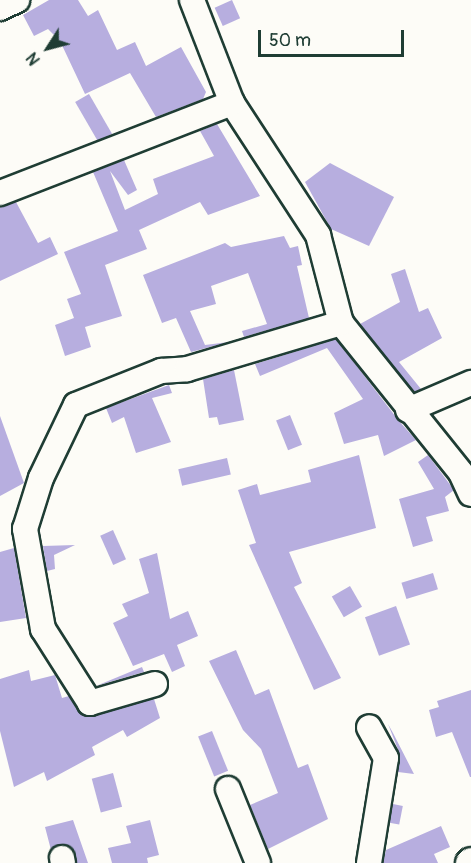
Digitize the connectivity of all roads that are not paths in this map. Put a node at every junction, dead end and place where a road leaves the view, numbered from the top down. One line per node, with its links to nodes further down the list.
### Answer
1 (17, 0): 3 (street)
2 (192, 0): 4 (street)
3 (0, 8)
4 (232, 103): 5 (street); 6 (street)
5 (0, 193)
6 (341, 323): 8 (street); 10 (street)
7 (471, 383): 8 (street)
8 (408, 410): 9 (street)
9 (471, 494)
10 (155, 684)
11 (369, 727): 14 (street)
12 (228, 789): 13 (street)
13 (258, 863)
14 (369, 863)

